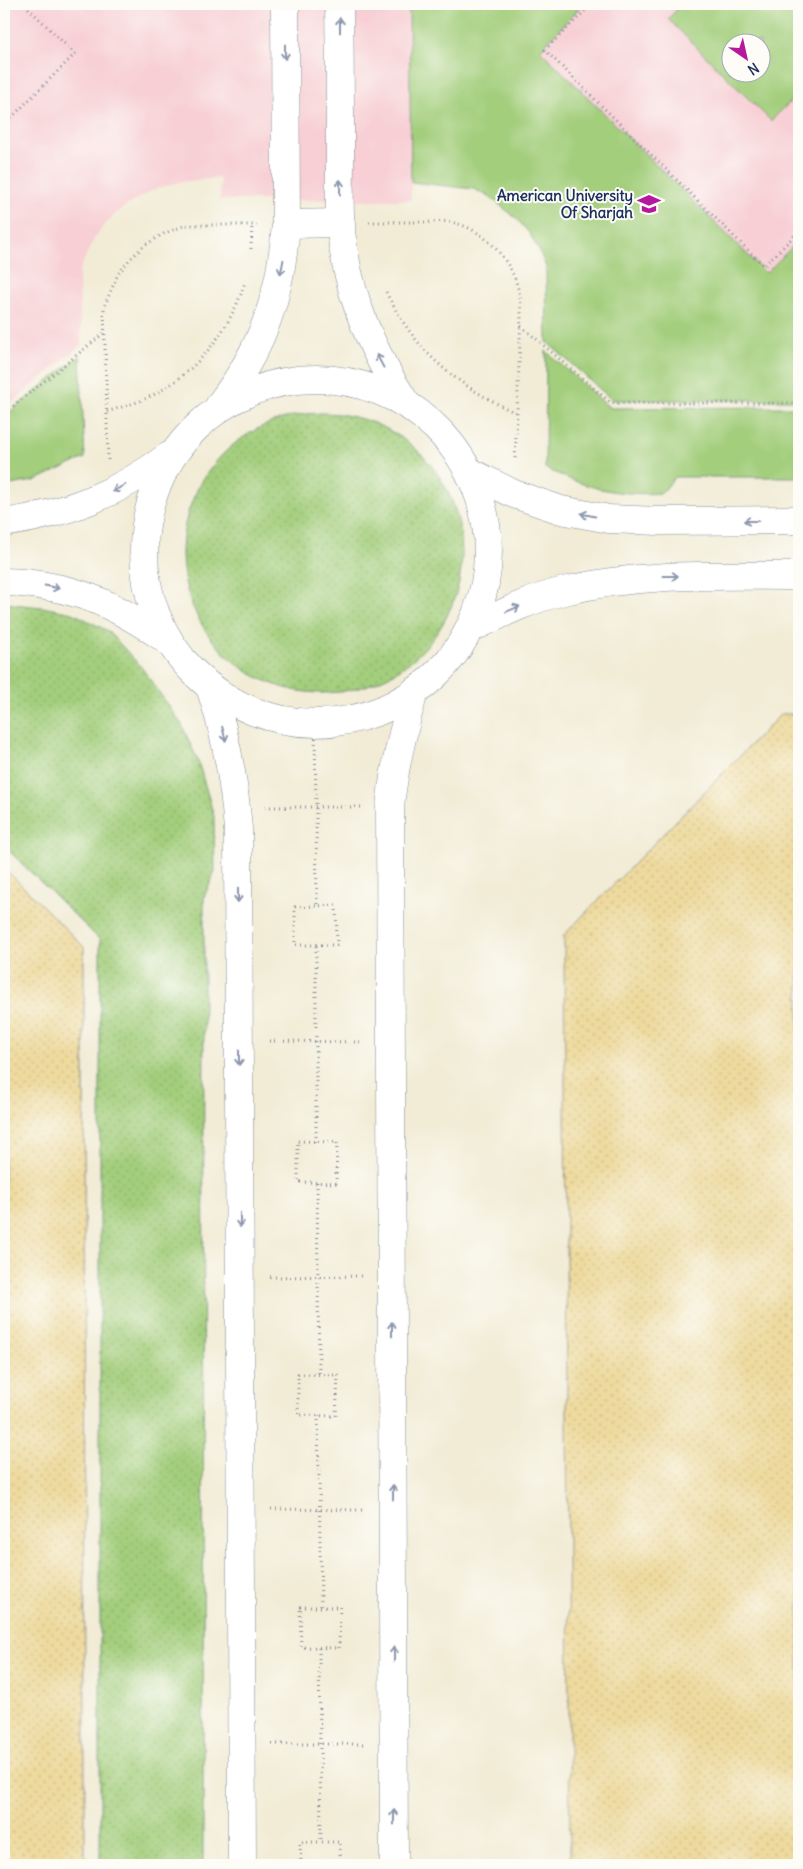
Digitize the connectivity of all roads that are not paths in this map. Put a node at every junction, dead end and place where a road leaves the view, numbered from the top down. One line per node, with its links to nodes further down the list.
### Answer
1 (285, 4): 4 (street, one-way to 4)
2 (340, 4): 3 (street, one-way to 2)
3 (341, 223): 4 (street); 5 (street, one-way to 3)
4 (286, 224): 6 (street, one-way to 6)
5 (405, 402): 6 (street); 8 (street)
6 (214, 412): 7 (street)
7 (175, 452): 10 (street, one-way to 10); 14 (street)
8 (470, 472): 9 (street, one-way to 8); 13 (street)
9 (799, 520)
10 (4, 523)
11 (799, 576): 13 (street, one-way to 11)
12 (4, 582): 14 (street, one-way to 14)
13 (468, 630): 16 (street)
14 (169, 642): 15 (street)
15 (210, 687): 16 (street); 17 (street, one-way to 17)
16 (414, 692): 18 (street, one-way to 16)
17 (242, 1865)
18 (394, 1865)

